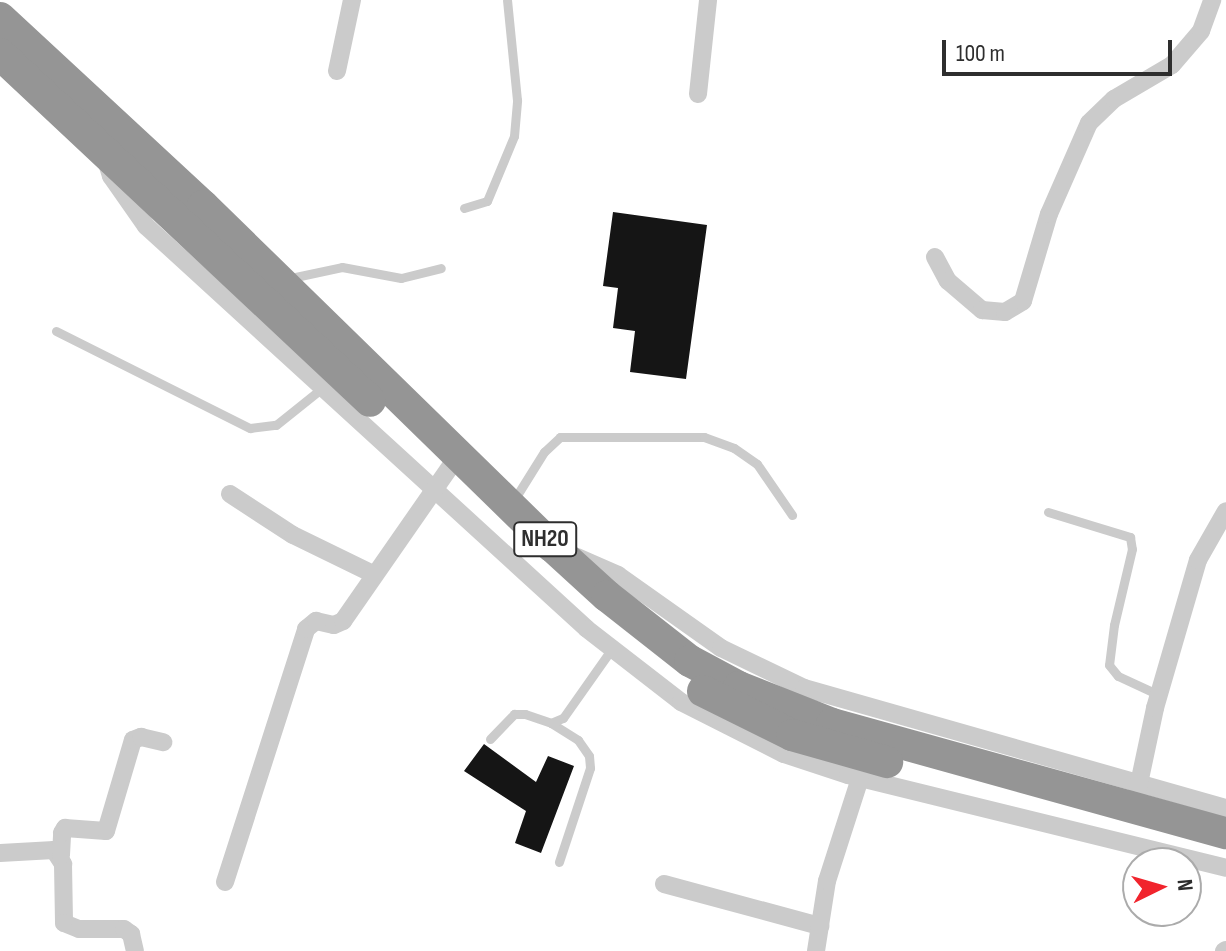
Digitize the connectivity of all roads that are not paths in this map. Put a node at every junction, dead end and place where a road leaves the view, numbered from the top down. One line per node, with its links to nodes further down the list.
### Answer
1 (352, 0): 7 (street)
2 (507, 0): 10 (lane)
3 (708, 0): 8 (street)
4 (1212, 0): 11 (street)
5 (0, 18): 13 (highway, NH20)
6 (0, 54): 9 (highway, NH20)
7 (337, 71)
8 (698, 94)
9 (104, 149): 15 (street); 16 (highway, NH20)
10 (464, 208)
11 (935, 257)
12 (441, 268): 13 (lane)
13 (278, 280): 16 (highway, NH20)
14 (56, 331): 15 (lane)
15 (321, 389): 16 (street)
16 (447, 472): 18 (highway, NH20); 22 (street); 23 (street); 32 (highway, NH20)
17 (230, 494): 22 (street)
18 (510, 505): 21 (lane); 29 (highway, NH20)
19 (1226, 511): 24 (street)
20 (1048, 512): 24 (lane)
21 (792, 515)
22 (373, 574): 37 (street)
23 (611, 650): 25 (lane); 28 (street)
24 (1159, 695): 29 (street)
25 (551, 723): 26 (lane); 35 (lane)
26 (490, 739)
27 (163, 742): 34 (street)
28 (860, 778): 36 (street); 39 (street)
29 (1136, 794): 30 (street); 31 (highway, NH20)
30 (1226, 808)
31 (1226, 833)
32 (1226, 851)
33 (0, 853): 34 (street)
34 (61, 855): 40 (street)
35 (559, 862)
36 (1226, 868)
37 (225, 882)
38 (664, 884): 39 (street)
39 (820, 926): 41 (street)
40 (135, 951)
41 (816, 951)

